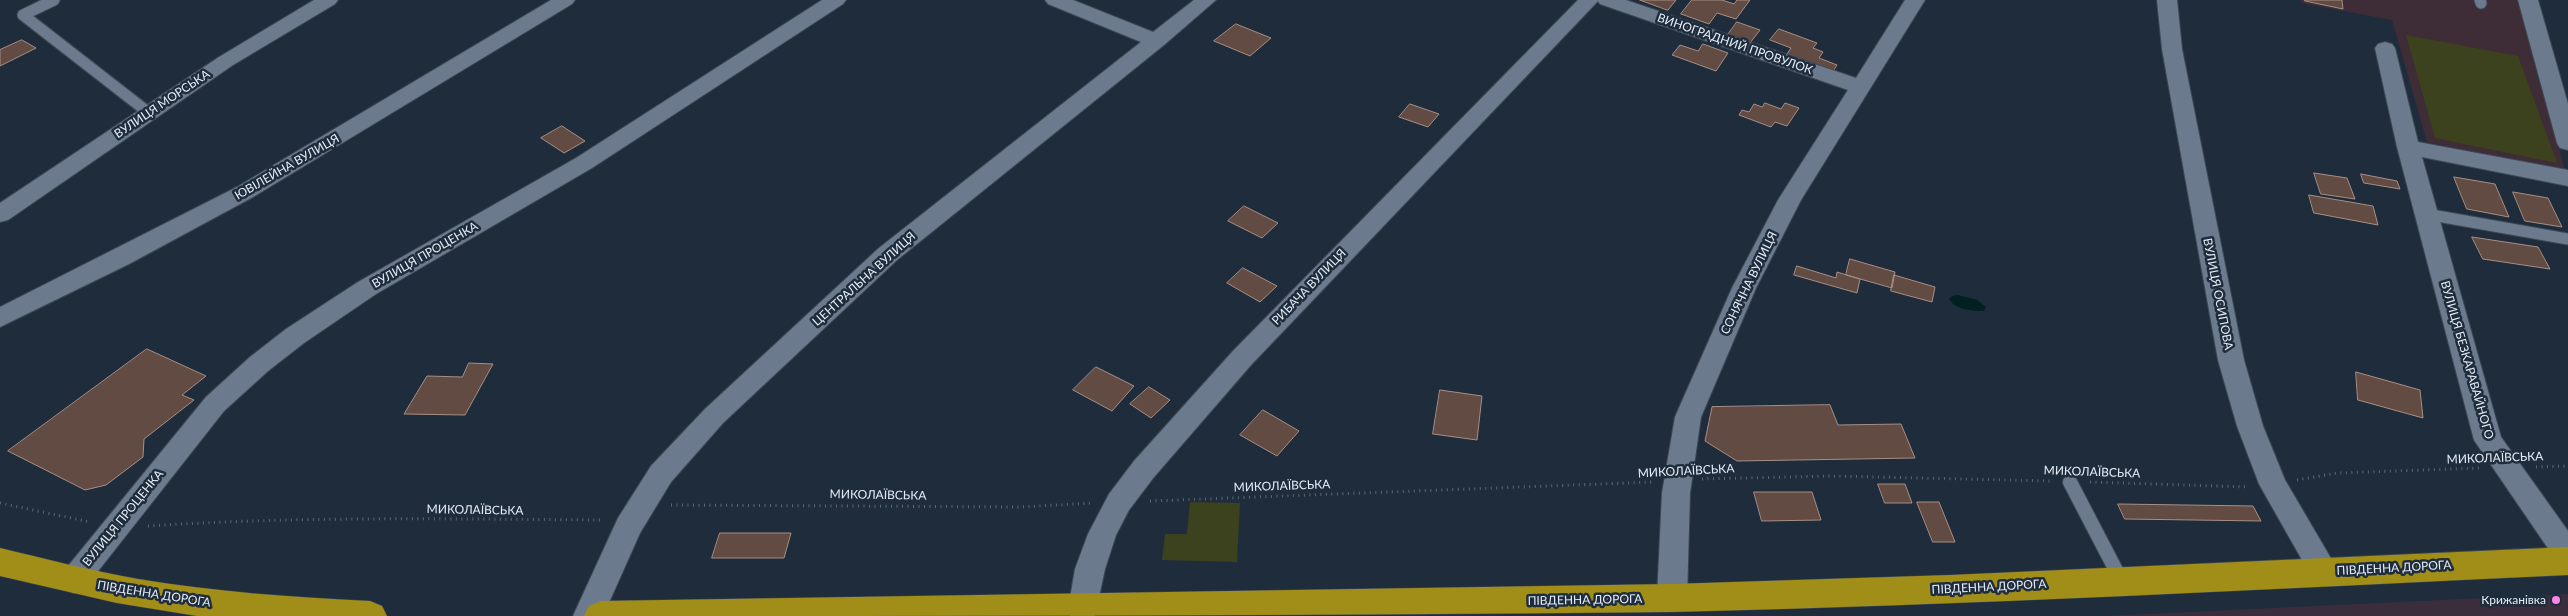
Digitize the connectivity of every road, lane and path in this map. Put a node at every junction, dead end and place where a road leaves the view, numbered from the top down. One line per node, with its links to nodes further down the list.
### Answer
1 (54, 0): 15 (lane)
2 (328, 0): 15 (street, ВУЛИЦЯ МОРСЬКА)
3 (565, 0): 22 (street, ЮВІЛЕЙНА ВУЛИЦЯ)
4 (836, 0): 31 (street, ВУЛИЦЯ ПРОЦЕНКА)
5 (1055, 0): 12 (street)
6 (1206, 0): 12 (street, ЦЕНТРАЛЬНА ВУЛИЦЯ)
7 (1589, 0): 28 (street, РИБАЧА ВУЛИЦЯ)
8 (1607, 0): 14 (street, ВИНОГРАДНИЙ ПРОВУЛОК)
9 (1915, 0): 14 (street, СОНЯЧНА ВУЛИЦЯ)
10 (2167, 0): 27 (street, ВУЛИЦЯ ОСИПОВА)
11 (2528, 0): 16 (street)
12 (1157, 40): 30 (street, ЦЕНТРАЛЬНА ВУЛИЦЯ)
13 (2385, 48): 17 (street, ВУЛИЦЯ БЕЗКАРАВАЙНОГО)
14 (1862, 87): 25 (street, СОНЯЧНА ВУЛИЦЯ)
15 (149, 113): 19 (street, ВУЛИЦЯ МОРСЬКА)
16 (2568, 143)
17 (2408, 147): 18 (street); 20 (street, ВУЛИЦЯ БЕЗКАРАВАЙНОГО)
18 (2568, 178)
19 (0, 214)
20 (2426, 214): 21 (lane); 24 (street, ВУЛИЦЯ БЕЗКАРАВАЙНОГО)
21 (2568, 240)
22 (0, 318)
23 (2568, 466): 24 (path, МИКОЛАЇВСЬКА)
24 (2506, 467): 27 (path, МИКОЛАЇВСЬКА); 32 (street, ВУЛИЦЯ БЕЗКАРАВАЙНОГО)
25 (1678, 481): 26 (path, МИКОЛАЇВСЬКА); 28 (path, МИКОЛАЇВСЬКА); 38 (street, СОНЯЧНА ВУЛИЦЯ)
26 (2070, 482): 27 (path, МИКОЛАЇВСЬКА); 37 (lane)
27 (2273, 484): 35 (street, ВУЛИЦЯ ОСИПОВА)
28 (1119, 502): 30 (path, МИКОЛАЇВСЬКА); 39 (street, РИБАЧА ВУЛИЦЯ)
29 (0, 503): 31 (path, МИКОЛАЇВСЬКА)
30 (636, 515): 31 (path, МИКОЛАЇВСЬКА); 43 (street, ЦЕНТРАЛЬНА ВУЛИЦЯ)
31 (114, 528): 36 (street, ВУЛИЦЯ ПРОЦЕНКА)
32 (2568, 554)
33 (2568, 560): 35 (highway, ПІВДЕННА ДОРОГА)
34 (0, 562): 36 (highway, ПІВДЕННА ДОРОГА)
35 (2324, 572): 37 (highway, ПІВДЕННА ДОРОГА)
36 (74, 580): 42 (highway, ПІВДЕННА ДОРОГА)
37 (2121, 580): 38 (highway, ПІВДЕННА ДОРОГА)
38 (1672, 598): 39 (highway, ПІВДЕННА ДОРОГА)
39 (1083, 610): 40 (highway, ПІВДЕННА ДОРОГА)
40 (986, 614): 41 (highway, ПІВДЕННА ДОРОГА)
41 (696, 615): 44 (highway, ПІВДЕННА ДОРОГА)
42 (370, 616)
43 (588, 616)
44 (601, 616)

